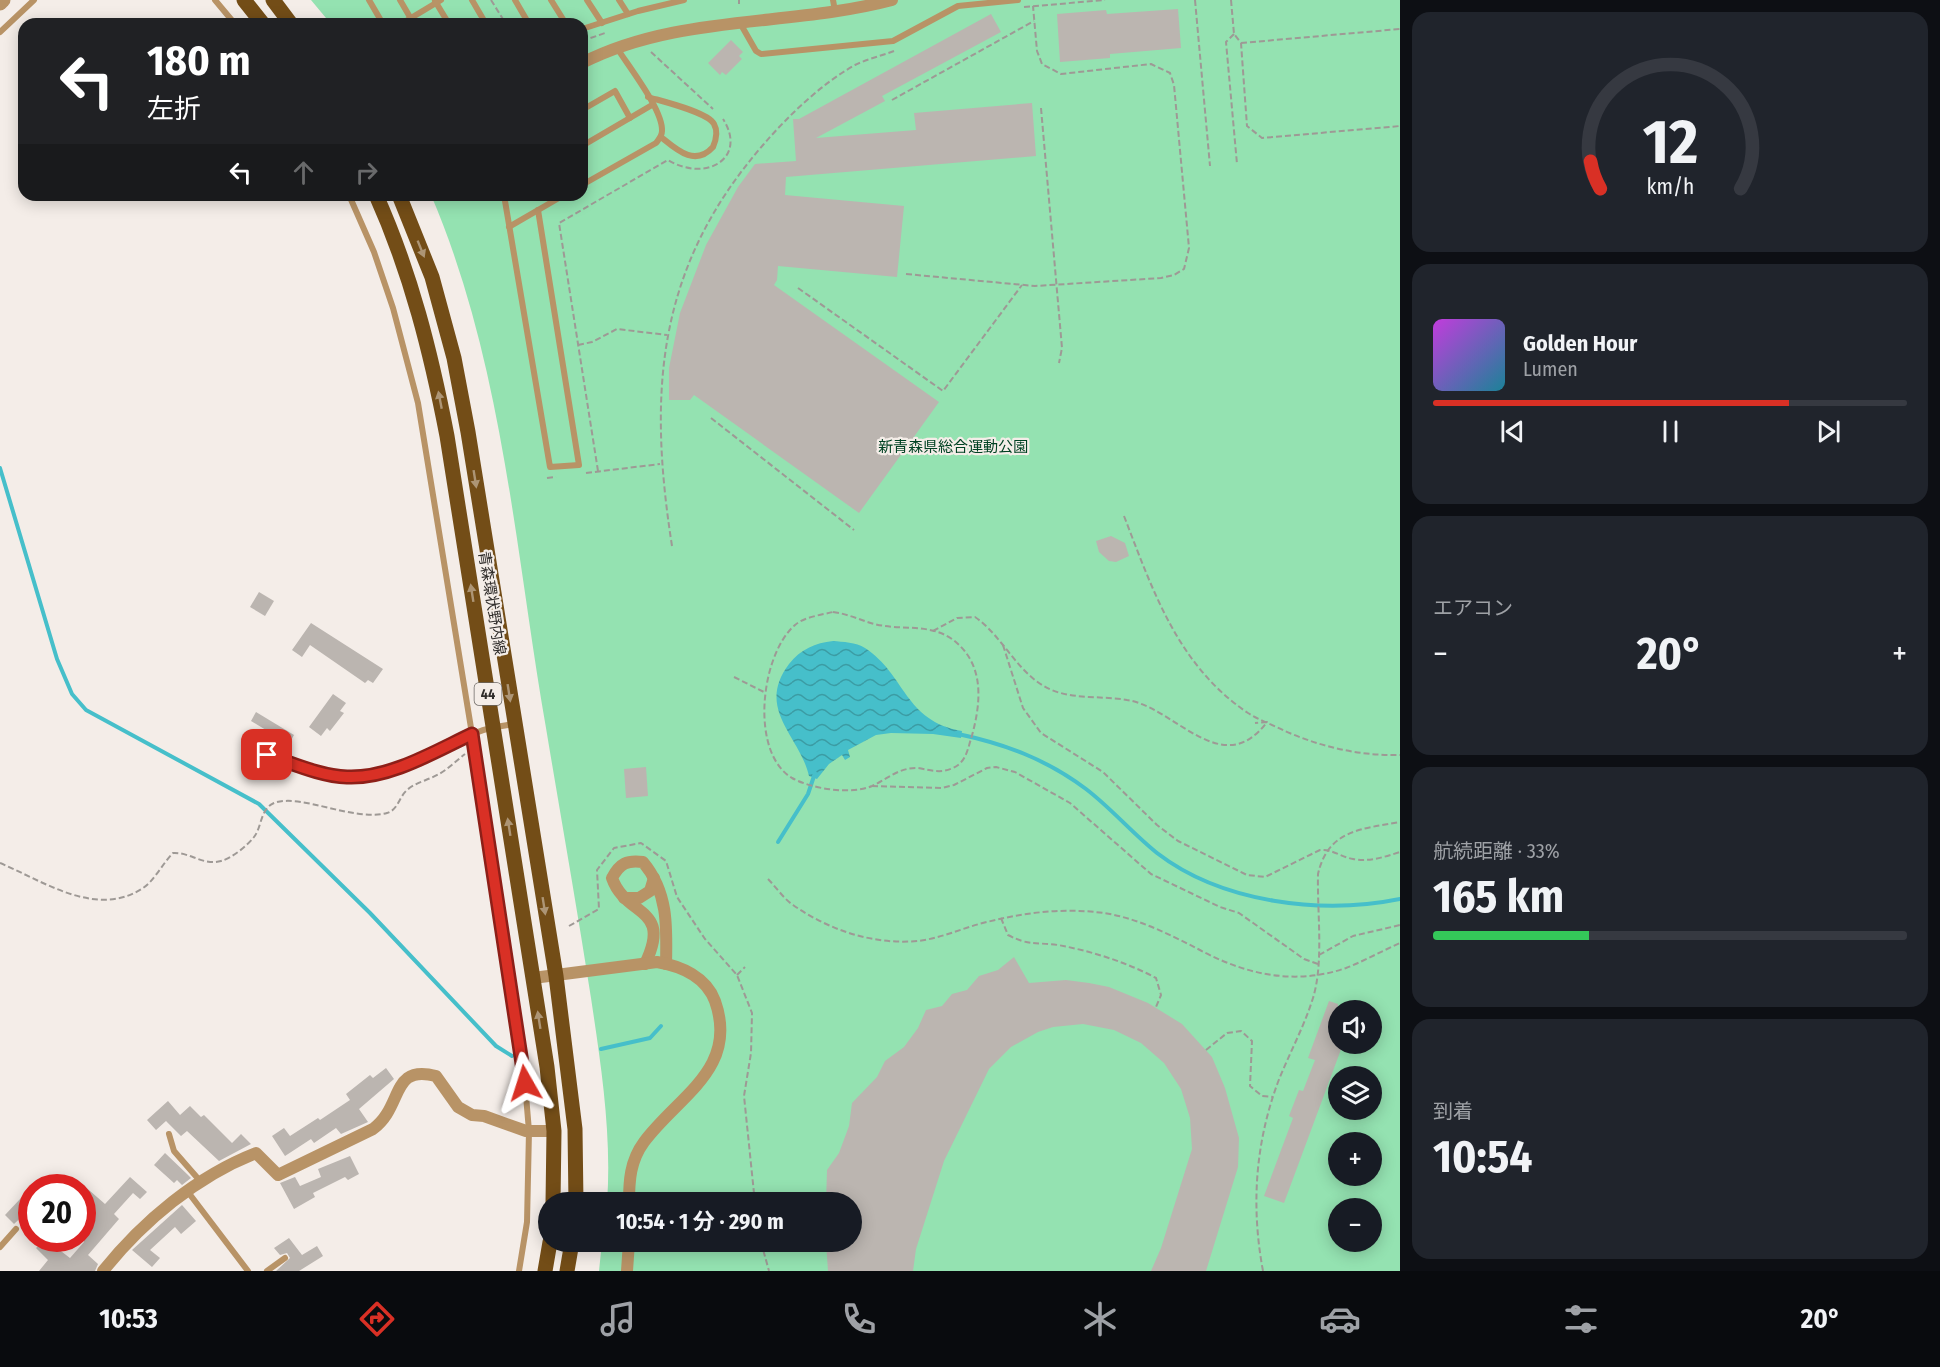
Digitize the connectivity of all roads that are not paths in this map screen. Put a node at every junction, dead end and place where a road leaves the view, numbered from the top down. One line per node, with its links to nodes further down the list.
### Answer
1 (34, 0): 32 (lane)
2 (215, 0): 19 (lane)
3 (244, 0): 20 (main road)
4 (273, 0): 21 (main road)
5 (369, 0): 22 (lane)
6 (400, 0): 23 (lane)
7 (472, 0): 26 (lane)
8 (515, 0): 27 (lane)
9 (551, 0): 28 (lane)
10 (587, 0): 30 (lane)
11 (619, 0): 18 (lane)
12 (684, 0): 16 (lane)
13 (892, 0): 17 (street)
14 (1018, 0): 29 (lane)
15 (437, 1): 24 (lane); 25 (lane)
16 (657, 3): 18 (lane)
17 (834, 6): 29 (street)
18 (628, 14): 30 (lane)
19 (230, 18)
20 (258, 18)
21 (286, 18)
22 (380, 18)
23 (411, 18)
24 (417, 18)
25 (446, 18)
26 (482, 18)
27 (526, 18)
28 (562, 18)
29 (740, 22): 33 (street)
30 (602, 23): 31 (lane)
31 (588, 27)
32 (0, 33)
33 (617, 48): 34 (street); 35 (lane)
34 (588, 60)
35 (647, 97): 36 (lane); 39 (lane)
36 (652, 105): 38 (lane); 39 (lane)
37 (588, 107): 38 (lane)
38 (630, 118): 40 (lane)
39 (661, 137): 41 (lane)
40 (588, 142)
41 (588, 182)
42 (352, 201): 53 (lane)
43 (377, 201): 50 (main road, 青森環状野内線 / 44, one-way to 43)
44 (401, 201): 49 (main road, 青森環状野内線 / 44, one-way to 49)
45 (505, 201): 48 (lane)
46 (554, 201): 47 (lane)
47 (538, 210): 48 (lane); 48 (lane)
48 (509, 227)
49 (497, 618): 50 (main road); 51 (main road, 青森環状野内線 / 44, one-way to 51)
50 (477, 622): 52 (main road, 青森環状野内線 / 44)
51 (514, 723): 52 (lane); 59 (main road, 青森環状野内線 / 44, one-way to 59)
52 (493, 727): 53 (lane); 60 (main road, 青森環状野内線 / 44, one-way to 52)
53 (472, 734): 54 (lane); 61 (lane)
54 (267, 755)
55 (654, 878): 56 (street); 56 (street); 58 (street)
56 (624, 898): 57 (street)
57 (645, 964): 58 (street); 59 (street)
58 (666, 964): 68 (street)
59 (556, 976): 60 (street); 67 (main road, 青森環状野内線 / 44)
60 (533, 978): 62 (main road, 青森環状野内線 / 44, one-way to 60)
61 (529, 1131): 62 (street); 64 (street); 78 (lane)
62 (554, 1131): 66 (main road, 青森環状野内線 / 44)
63 (169, 1134): 64 (lane)
64 (202, 1182): 65 (street)
65 (188, 1191): 75 (street); 76 (lane)
66 (553, 1192)
67 (576, 1192)
68 (629, 1192)
69 (16, 1229): 70 (lane)
70 (0, 1247)
71 (549, 1252): 79 (main road)
72 (570, 1252): 80 (main road)
73 (628, 1252): 81 (street)
74 (285, 1258): 77 (lane)
75 (103, 1271)
76 (248, 1271)
77 (267, 1271)
78 (519, 1271)
79 (546, 1271)
80 (567, 1271)
81 (627, 1271)

